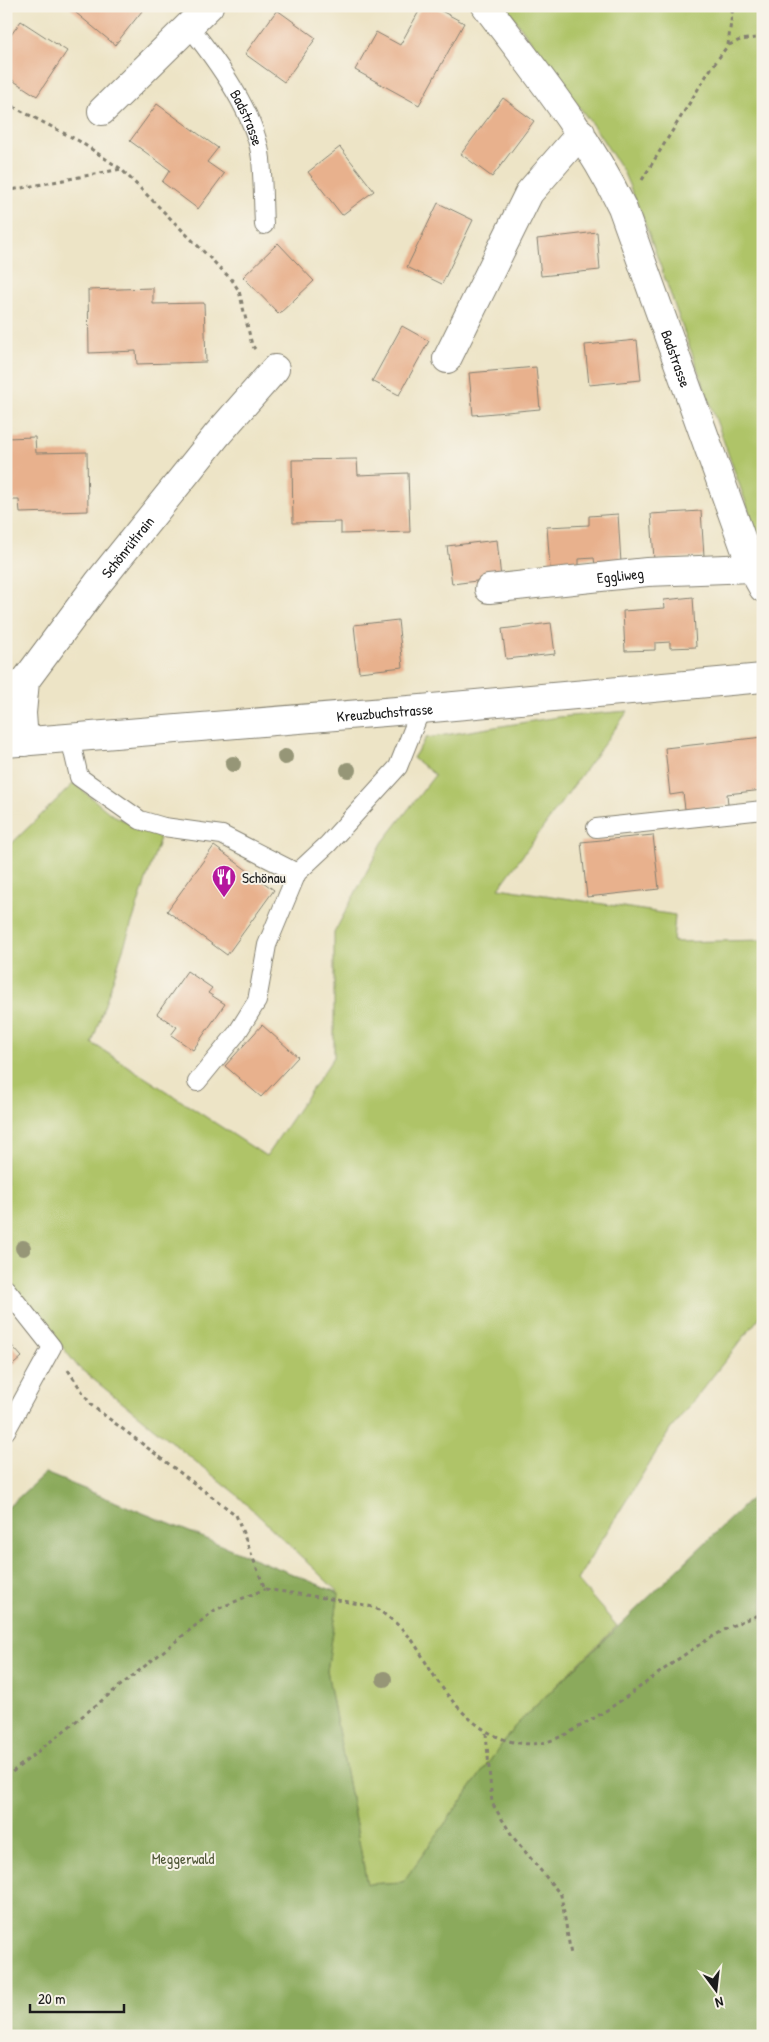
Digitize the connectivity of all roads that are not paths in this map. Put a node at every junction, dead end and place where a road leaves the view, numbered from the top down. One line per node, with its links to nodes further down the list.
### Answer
1 (209, 6): 3 (street)
2 (486, 6): 5 (street, Badstrasse)
3 (189, 26): 4 (street); 6 (lane, Badstrasse)
4 (102, 111)
5 (581, 133): 7 (street); 9 (street, Badstrasse)
6 (264, 224)
7 (447, 359)
8 (275, 369): 12 (street, Schönrütirain)
9 (757, 578): 10 (street, Eggliweg)
10 (489, 589)
11 (763, 678): 13 (street, Kreuzbuchstrasse)
12 (16, 680): 15 (street, Schönrütirain)
13 (421, 709): 14 (street, Kreuzbuchstrasse); 18 (lane)
14 (70, 738): 15 (street, Kreuzbuchstrasse); 18 (lane)
15 (15, 742)
16 (763, 810): 17 (lane)
17 (596, 828)
18 (297, 873): 19 (lane)
19 (197, 1082)
20 (6, 1289): 21 (lane)
21 (6, 1431)

